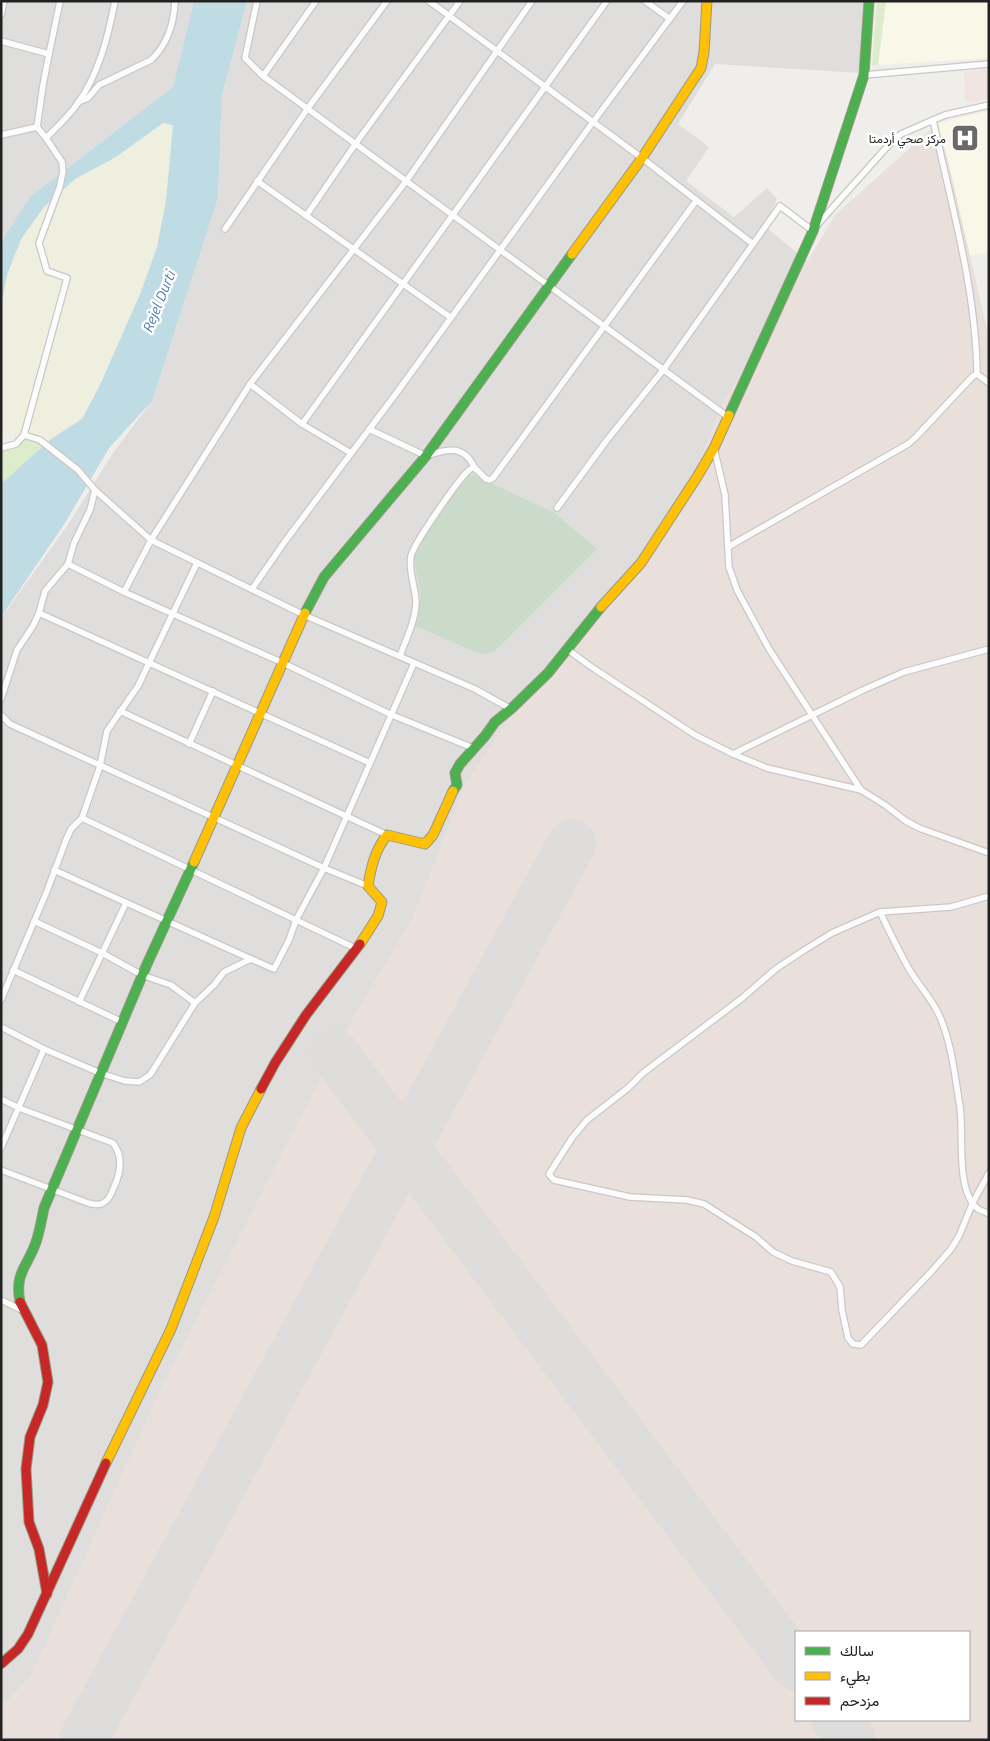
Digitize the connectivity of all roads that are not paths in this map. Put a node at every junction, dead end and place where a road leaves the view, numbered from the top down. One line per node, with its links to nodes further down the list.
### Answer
1 (4, 1): 16 (street)
2 (60, 1): 21 (street)
3 (115, 1): 26 (street)
4 (175, 1): 26 (street)
5 (257, 1): 24 (street)
6 (316, 1): 24 (street)
7 (387, 1): 28 (street)
8 (428, 1): 17 (street)
9 (460, 1): 17 (street)
10 (532, 1): 20 (street)
11 (606, 1): 25 (street)
12 (645, 1): 18 (street)
13 (683, 1): 18 (street)
14 (707, 1): 35 (street)
15 (869, 1): 23 (street)
16 (1, 15)
17 (449, 16): 20 (street); 34 (street)
18 (670, 20): 30 (street)
19 (1, 41): 21 (street)
20 (496, 51): 25 (street); 36 (street)
21 (50, 54): 31 (street)
22 (989, 64): 23 (street)
23 (864, 75): 42 (street)
24 (263, 76): 28 (street)
25 (544, 86): 30 (street); 39 (street)
26 (78, 102): 33 (street)
27 (989, 105): 29 (street)
28 (308, 108): 34 (street); 37 (street)
29 (933, 120): 42 (street); 51 (street)
30 (593, 122): 35 (street); 44 (street)
31 (37, 127): 32 (street); 33 (street)
32 (1, 135)
33 (46, 138): 57 (street)
34 (356, 143): 36 (street); 40 (street)
35 (642, 158): 38 (street); 47 (street)
36 (406, 180): 39 (street); 45 (street)
37 (257, 181): 40 (street); 41 (street)
38 (696, 201): 43 (street); 49 (street)
39 (453, 214): 44 (street); 46 (street)
40 (306, 216): 45 (street)
41 (225, 228)
42 (814, 229): 43 (street); 54 (street)
43 (753, 244): 50 (street)
44 (500, 249): 47 (street); 48 (street)
45 (354, 250): 46 (street); 53 (street)
46 (402, 283): 48 (street); 55 (street)
47 (549, 285): 49 (street); 61 (street)
48 (450, 317): 56 (street)
49 (605, 326): 50 (street); 62 (street)
50 (664, 369): 54 (street); 64 (street)
51 (977, 374): 52 (street); 66 (street)
52 (989, 383)
53 (250, 384): 55 (street); 65 (street)
54 (728, 417): 59 (street)
55 (302, 424): 60 (street)
56 (369, 429): 60 (street); 61 (street)
57 (24, 435): 58 (street); 63 (street)
58 (1, 448)
59 (714, 448): 66 (street); 74 (street)
60 (351, 453): 69 (street)
61 (426, 456): 62 (street); 73 (street)
62 (474, 467): 76 (street)
63 (95, 490): 65 (street); 68 (street)
64 (557, 508)
65 (151, 540): 67 (street); 70 (street)
66 (728, 546): 87 (street)
67 (197, 563): 69 (street); 72 (street)
68 (68, 564): 70 (street); 71 (street)
69 (252, 589): 73 (street)
70 (124, 592): 72 (street)
71 (40, 613): 78 (street); 81 (street)
72 (172, 613): 78 (street); 79 (street)
73 (304, 615): 76 (street); 79 (street)
74 (567, 649): 82 (street); 90 (street)
75 (989, 649): 87 (street)
76 (400, 656): 77 (street)
77 (414, 662): 82 (street); 85 (street)
78 (149, 663): 80 (street); 83 (street)
79 (283, 663): 84 (street); 85 (street)
80 (213, 691): 84 (street); 88 (street)
81 (1, 699)
82 (511, 709): 89 (street)
83 (120, 712): 88 (street); 92 (street)
84 (261, 713): 91 (street); 93 (street)
85 (392, 715): 89 (street); 91 (street)
86 (1, 716): 92 (street)
87 (811, 716): 90 (street); 94 (street)
88 (189, 744): 93 (street)
89 (473, 748): 98 (street)
90 (734, 754): 94 (street)
91 (370, 763): 95 (street)
92 (100, 766): 96 (street); 97 (street)
93 (237, 766): 95 (street); 97 (street)
94 (861, 790): 99 (street)
95 (347, 815): 98 (street); 100 (street)
96 (82, 818): 101 (street); 102 (street)
97 (215, 818): 100 (street); 101 (street)
98 (387, 835): 103 (street)
99 (989, 853)
100 (324, 868): 103 (street); 107 (street)
101 (191, 869): 107 (street); 109 (street)
102 (54, 870): 105 (street); 108 (street)
103 (368, 886): 110 (street)
104 (989, 896): 106 (street)
105 (126, 902): 109 (street); 111 (street)
106 (880, 912): 129 (street); 129 (street)
107 (296, 920): 110 (street); 112 (street)
108 (34, 921): 111 (street); 113 (street)
109 (167, 921): 112 (street); 114 (street)
110 (357, 949): 133 (street)
111 (102, 953): 114 (street); 116 (street)
112 (251, 959): 117 (street)
113 (13, 970): 115 (street); 116 (street)
114 (142, 975): 117 (street); 118 (street)
115 (1, 1000)
116 (79, 1002): 118 (street)
117 (195, 1004): 121 (street)
118 (122, 1022): 121 (street)
119 (1, 1027): 120 (street)
120 (44, 1049): 121 (street); 123 (street)
121 (100, 1073): 124 (street)
122 (1, 1099): 123 (street)
123 (19, 1108): 124 (street); 125 (street)
124 (77, 1128): 128 (street); 128 (street)
125 (1, 1148)
126 (1, 1170): 128 (street)
127 (989, 1173): 129 (street)
128 (52, 1190): 132 (street)
129 (973, 1202): 130 (street)
130 (989, 1214)
131 (1, 1300): 132 (street)
132 (25, 1311): 133 (street)
133 (47, 1594): 134 (street)
134 (1, 1664)

